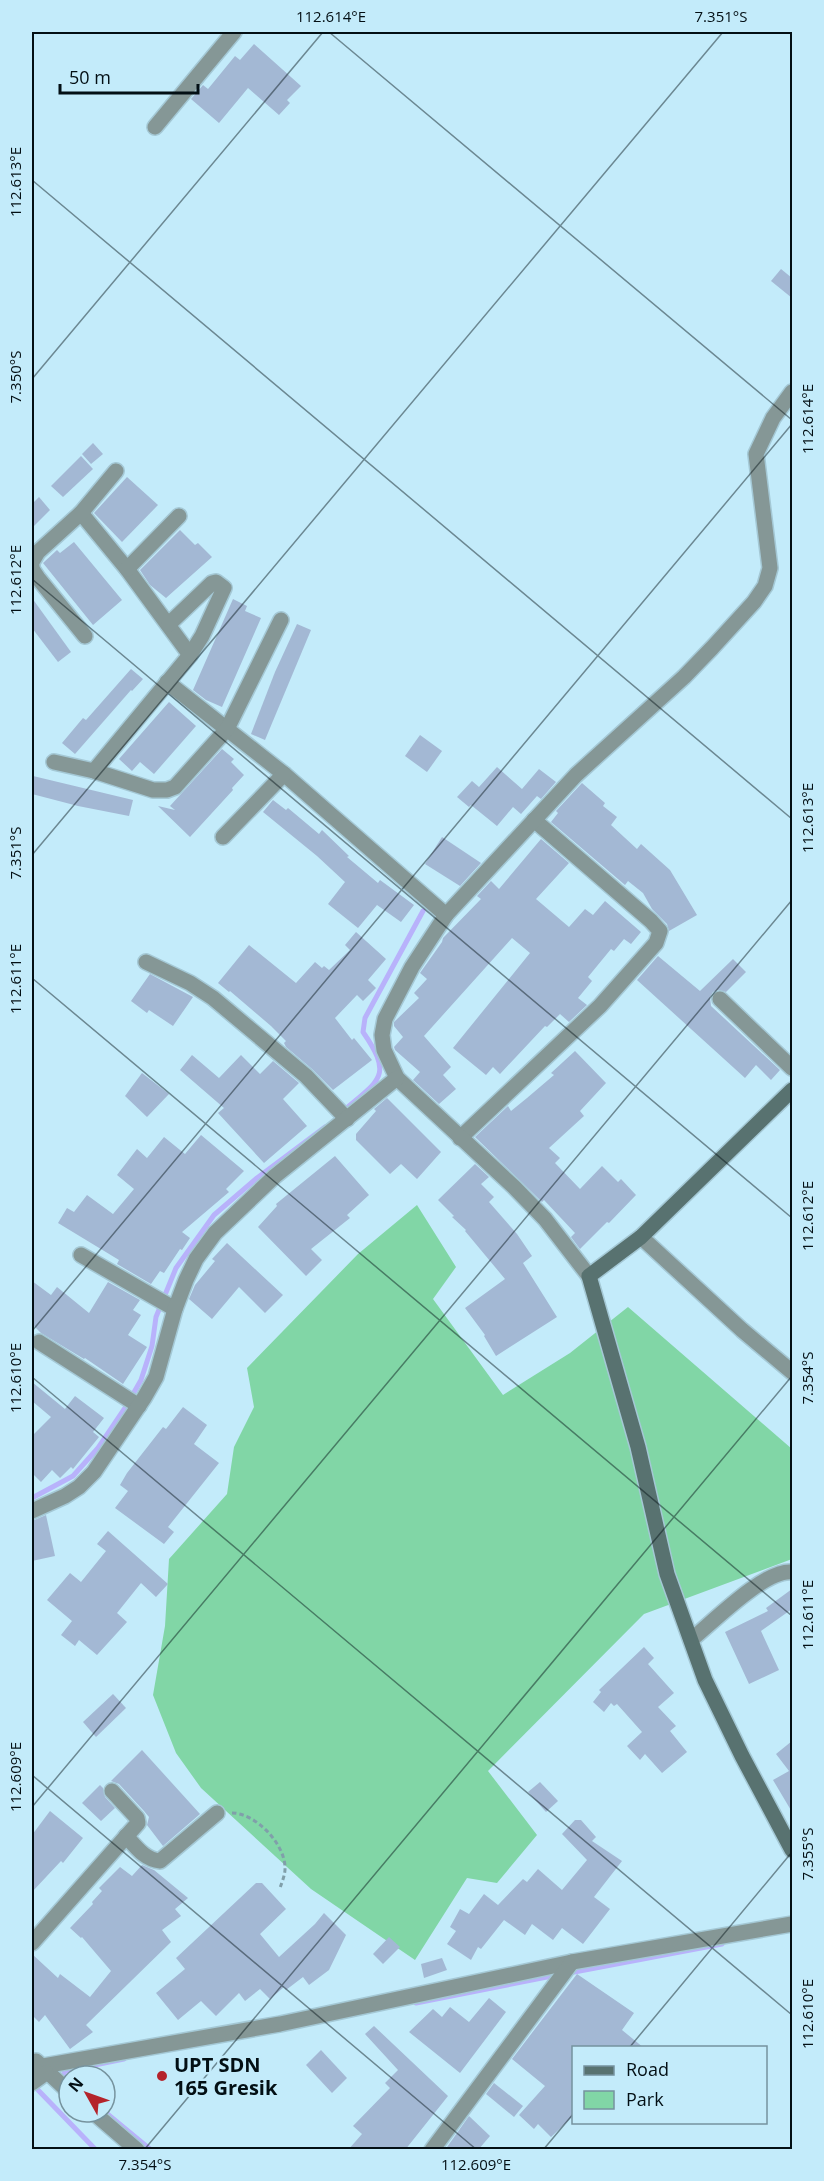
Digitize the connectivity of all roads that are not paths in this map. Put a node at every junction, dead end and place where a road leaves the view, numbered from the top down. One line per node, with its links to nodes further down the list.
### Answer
1 (234, 32): 2 (street)
2 (155, 128)
3 (792, 392): 18 (street)
4 (116, 471): 5 (street)
5 (81, 513): 7 (street); 8 (street)
6 (179, 516): 8 (street)
7 (32, 564): 11 (street)
8 (127, 569): 10 (street)
9 (281, 620): 14 (street)
10 (169, 624): 12 (street); 12 (street)
11 (85, 636)
12 (190, 655): 13 (street)
13 (167, 682): 14 (street); 16 (street)
14 (227, 729): 16 (street); 17 (street)
15 (54, 762): 16 (street)
16 (94, 771)
17 (284, 774): 19 (street); 20 (street)
18 (534, 820): 20 (street); 27 (street)
19 (222, 837)
20 (446, 915): 24 (street)
21 (146, 962): 26 (street)
22 (720, 999): 23 (street)
23 (792, 1068)
24 (397, 1077): 26 (street); 27 (street)
25 (792, 1090): 28 (main road)
26 (347, 1119): 31 (street)
27 (460, 1138): 30 (street)
28 (641, 1237): 30 (main road); 33 (street)
29 (81, 1255): 31 (street)
30 (589, 1275): 37 (main road)
31 (175, 1309): 34 (street)
32 (39, 1342): 34 (street)
33 (792, 1372)
34 (139, 1406): 35 (street)
35 (32, 1511)
36 (792, 1572): 37 (street)
37 (691, 1640): 41 (main road)
38 (112, 1791): 40 (street)
39 (217, 1813): 40 (street)
40 (126, 1836): 43 (street)
41 (792, 1850)
42 (792, 1924): 44 (street)
43 (32, 1943)
44 (572, 1962): 45 (street); 50 (street)
45 (38, 2066): 46 (street); 47 (street)
46 (57, 2082)
47 (32, 2084)
48 (107, 2124): 49 (street)
49 (137, 2150)
50 (432, 2150)

